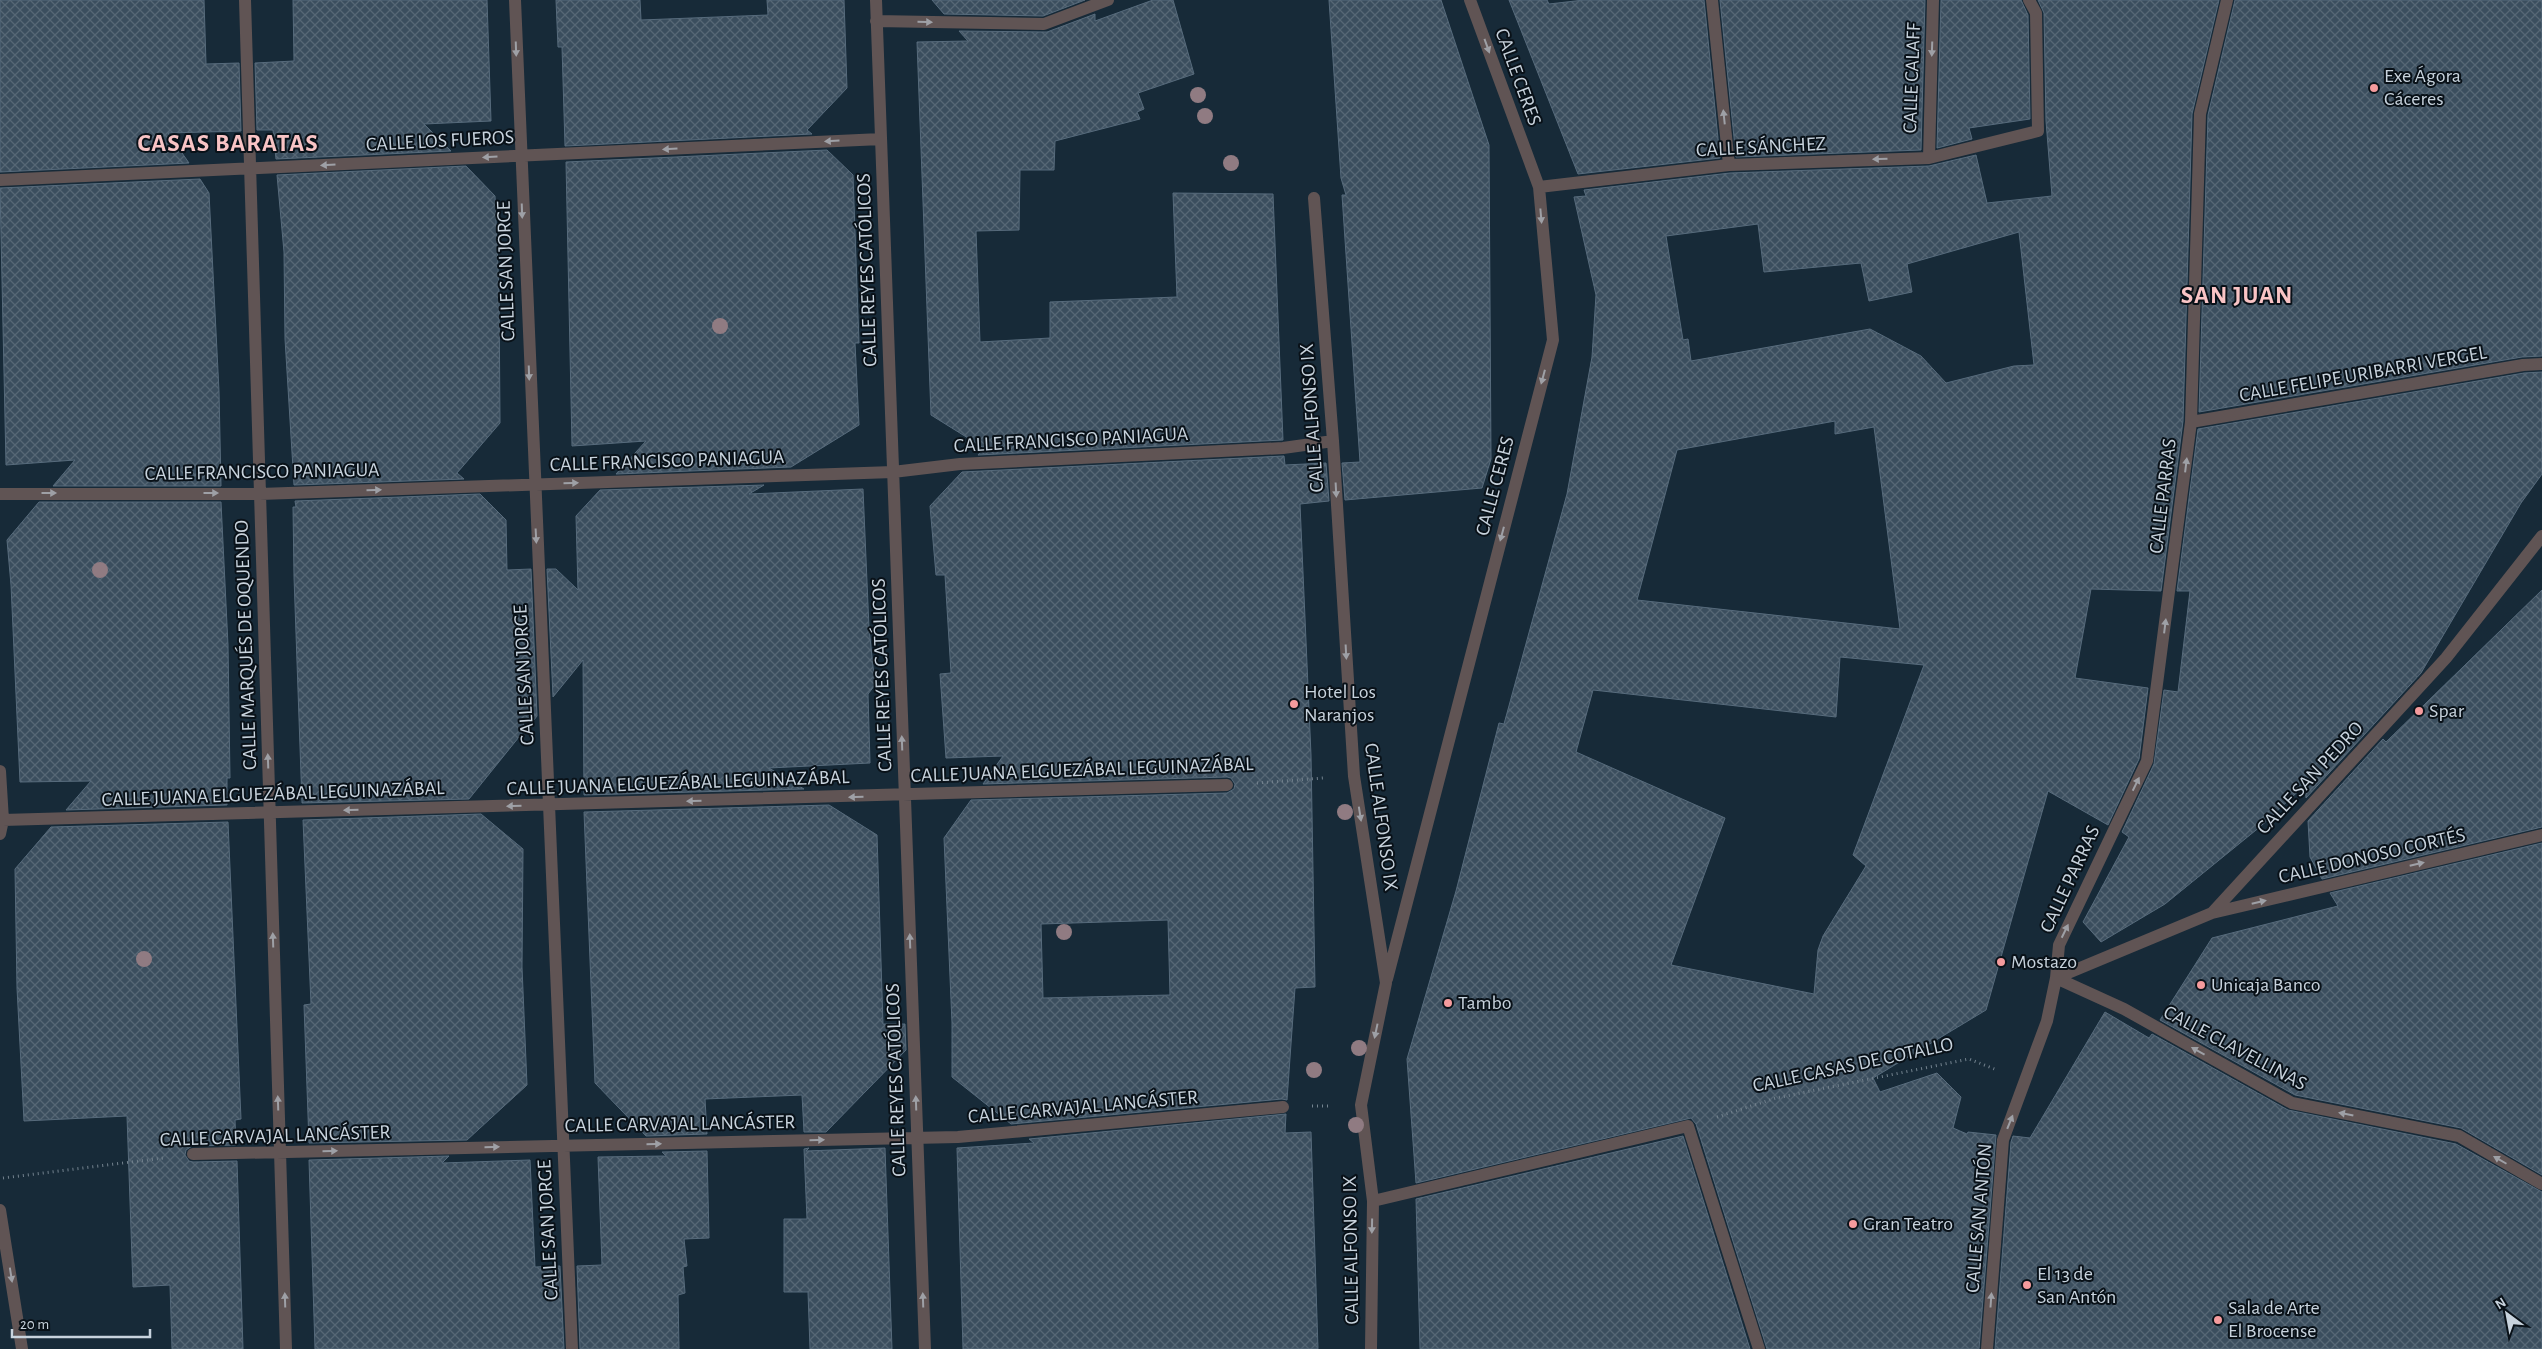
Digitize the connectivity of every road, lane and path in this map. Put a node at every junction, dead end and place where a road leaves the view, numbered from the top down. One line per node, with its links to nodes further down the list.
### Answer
1 (245, 0): 15 (street, CALLE MARQUÉS DE OQUENDO)
2 (515, 0): 12 (street, CALLE SAN JORGE, one-way to 12)
3 (876, 0): 10 (street, CALLE REYES CATÓLICOS)
4 (1108, 0): 10 (street, one-way to 4)
5 (1470, 0): 17 (street, CALLE CERES, one-way to 17)
6 (1712, 0): 14 (street, one-way to 6)
7 (1933, 0): 13 (street, CALLE CALAFF, one-way to 13)
8 (2030, 0): 13 (street, CALLE SÁNCHEZ)
9 (2227, 0): 20 (street, CALLE PARRAS)
10 (876, 21): 11 (street, CALLE REYES CATÓLICOS)
11 (881, 139): 12 (street, CALLE LOS FUEROS, one-way to 12); 22 (street, CALLE REYES CATÓLICOS)
12 (520, 156): 15 (street, CALLE LOS FUEROS, one-way to 15); 23 (street, CALLE SAN JORGE, one-way to 23)
13 (1929, 158): 14 (street, CALLE SÁNCHEZ, one-way to 14)
14 (1730, 165): 17 (street, CALLE SÁNCHEZ)
15 (250, 168): 16 (street, CALLE LOS FUEROS); 25 (street, CALLE MARQUÉS DE OQUENDO)
16 (0, 180)
17 (1538, 188): 38 (street, CALLE CERES, one-way to 38)
18 (1314, 198): 21 (street, CALLE ALFONSO IX)
19 (2542, 364): 20 (street, CALLE FELIPE URIBARRI VERGEL)
20 (2191, 422): 37 (street, CALLE PARRAS, one-way to 20)
21 (1334, 442): 22 (street, CALLE FRANCISCO PANIAGUA); 28 (street, CALLE ALFONSO IX, one-way to 28)
22 (893, 472): 23 (street, CALLE FRANCISCO PANIAGUA, one-way to 22); 30 (street, CALLE REYES CATÓLICOS, one-way to 22)
23 (534, 484): 25 (street, CALLE FRANCISCO PANIAGUA, one-way to 23); 31 (street, CALLE SAN JORGE, one-way to 31)
24 (0, 494): 25 (street, CALLE FRANCISCO PANIAGUA, one-way to 25)
25 (260, 494): 32 (street, CALLE MARQUÉS DE OQUENDO, one-way to 25)
26 (2542, 536): 36 (street, CALLE SAN PEDRO)
27 (0, 771): 33 (street)
28 (1354, 776): 29 (path, CALLE JUANA ELGUEZÁBAL LEGUINAZÁBAL); 38 (street, CALLE ALFONSO IX, one-way to 38)
29 (1227, 785): 30 (street, CALLE JUANA ELGUEZÁBAL LEGUINAZÁBAL)
30 (905, 795): 31 (street, CALLE JUANA ELGUEZÁBAL LEGUINAZÁBAL, one-way to 31); 43 (street, CALLE REYES CATÓLICOS, one-way to 30)
31 (548, 805): 32 (street, CALLE JUANA ELGUEZÁBAL LEGUINAZÁBAL, one-way to 32); 44 (street, CALLE SAN JORGE)
32 (270, 813): 33 (street, CALLE JUANA ELGUEZÁBAL LEGUINAZÁBAL); 45 (street, CALLE MARQUÉS DE OQUENDO, one-way to 32)
33 (3, 820): 34 (street)
34 (0, 834)
35 (2542, 835): 36 (street, CALLE DONOSO CORTÉS, one-way to 35)
36 (2212, 913): 37 (street, CALLE SAN PEDRO)
37 (2056, 978): 39 (street, CALLE SAN ANTÓN); 48 (street, CALLE CLAVELLINAS, one-way to 37)
38 (1386, 983): 40 (street, CALLE ALFONSO IX, one-way to 40)
39 (2026, 1081): 42 (path, CALLE CASAS DE COTALLO); 57 (street, CALLE SAN ANTÓN, one-way to 39)
40 (1361, 1105): 41 (path); 49 (street, CALLE ALFONSO IX)
41 (1284, 1108): 43 (street, CALLE CARVAJAL LANCÁSTER)
42 (1688, 1126): 49 (street); 56 (street)
43 (918, 1137): 44 (street, CALLE CARVAJAL LANCÁSTER, one-way to 43); 54 (street, CALLE REYES CATÓLICOS, one-way to 43)
44 (563, 1146): 45 (street, CALLE CARVAJAL LANCÁSTER, one-way to 44); 53 (street, CALLE SAN JORGE)
45 (280, 1152): 46 (street, CALLE CARVAJAL LANCÁSTER); 52 (street, CALLE MARQUÉS DE OQUENDO, one-way to 45)
46 (193, 1154): 47 (path, CALLE CARVAJAL LANCÁSTER)
47 (0, 1178)
48 (2542, 1184)
49 (1373, 1201): 55 (street, CALLE ALFONSO IX, one-way to 55)
50 (0, 1210): 51 (street, one-way to 51)
51 (22, 1349)
52 (286, 1349)
53 (572, 1349)
54 (925, 1349)
55 (1371, 1349)
56 (1759, 1349)
57 (1988, 1349)

